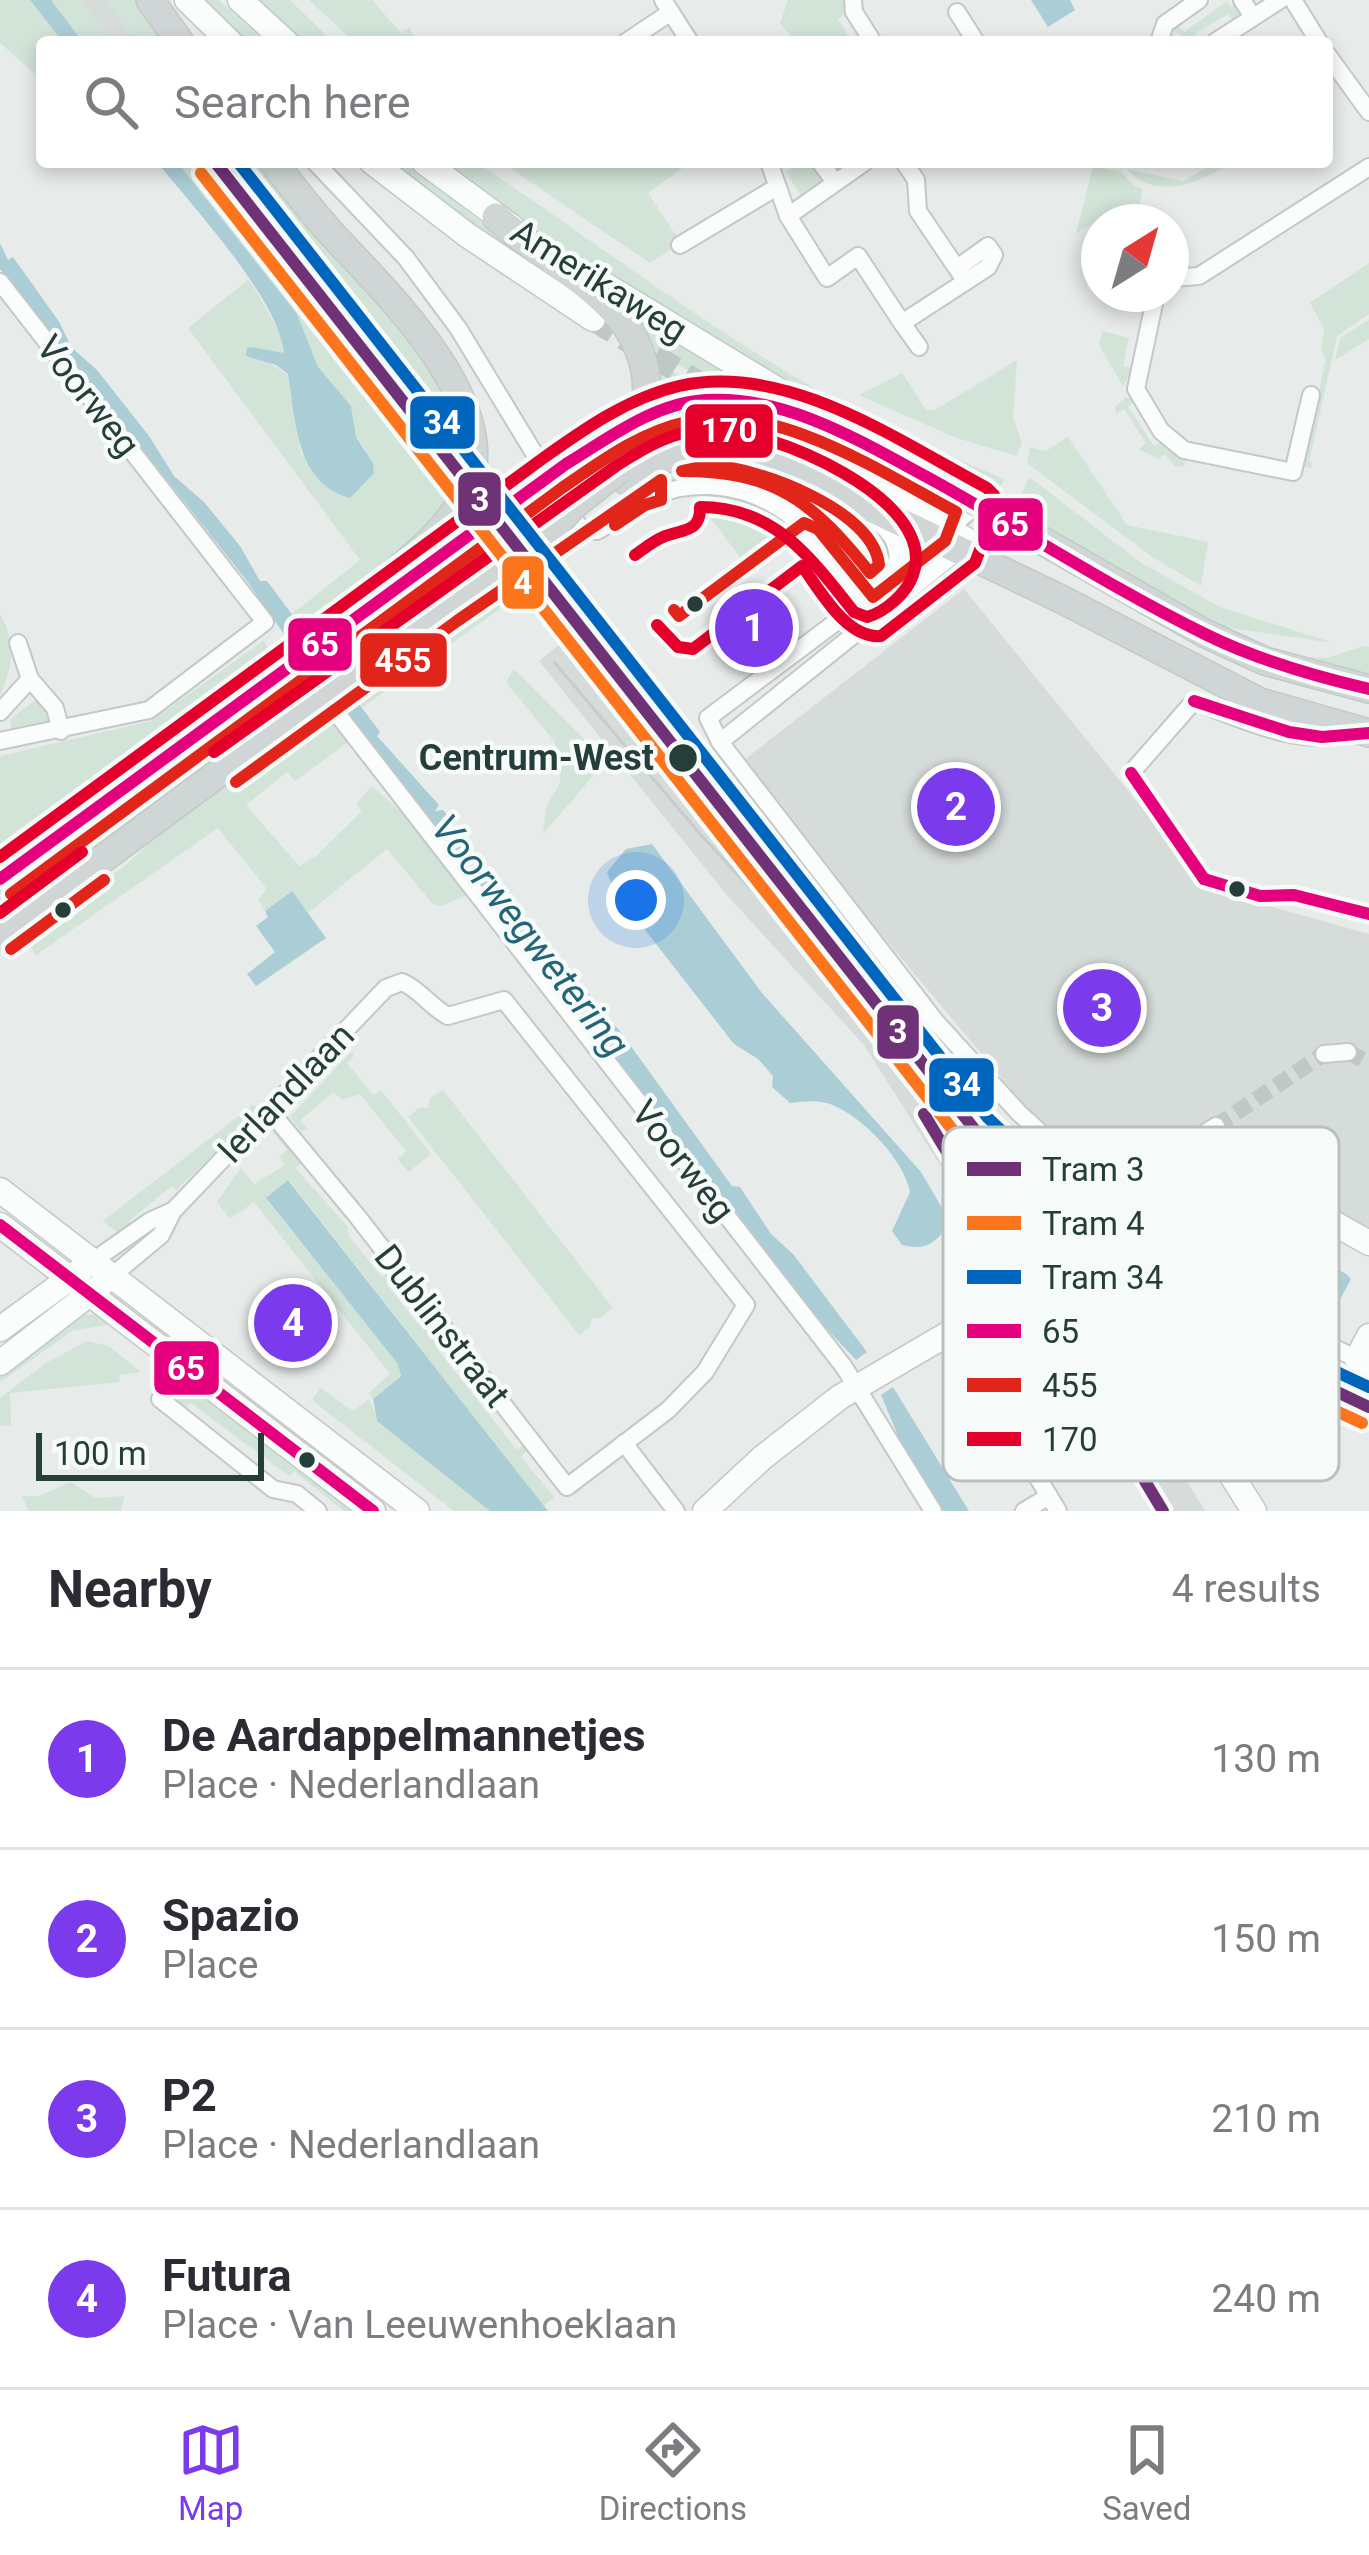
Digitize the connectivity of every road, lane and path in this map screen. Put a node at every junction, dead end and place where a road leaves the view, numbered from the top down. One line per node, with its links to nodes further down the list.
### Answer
1 (150, 0): 12 (main road)
2 (240, 0): 15 (street)
3 (1199, 0): 20 (street)
4 (1242, 0): 11 (street)
5 (1280, 0): 11 (street)
6 (1293, 0): 22 (street)
7 (193, 6): 13 (street); 14 (street)
8 (667, 6): 16 (street); 17 (street)
9 (854, 6): 18 (street)
10 (957, 12): 19 (street)
11 (1253, 17): 21 (street)
12 (176, 36)
13 (214, 36)
14 (224, 36)
15 (279, 36)
16 (633, 36)
17 (686, 36)
18 (870, 36)
19 (972, 36)
20 (1161, 36)
21 (1224, 36)
22 (1315, 36)
23 (1333, 62): 24 (street)
24 (1369, 112)
25 (1369, 167): 39 (street)
26 (278, 168): 52 (main road)
27 (321, 168): 53 (street)
28 (380, 168): 42 (street, Amerikaweg)
29 (432, 168): 37 (street, Amerikaweg)
30 (772, 168): 35 (street)
31 (824, 168): 34 (street)
32 (857, 168): 34 (street)
33 (908, 168): 43 (street)
34 (835, 182): 36 (street)
35 (777, 187): 36 (street); 38 (street)
36 (788, 216): 43 (street)
37 (496, 217): 46 (main road); 47 (street, Amerikaweg)
38 (680, 245)
39 (1189, 277)
40 (0, 282): 63 (street, Voorweg)
41 (1152, 312): 45 (street)
42 (593, 319)
43 (902, 323): 44 (street)
44 (919, 347)
45 (1310, 395)
46 (644, 419): 47 (main road); 49 (main road); 52 (main road, bridge)
47 (839, 432): 51 (main road)
48 (797, 443): 54 (street)
49 (621, 475): 50 (main road); 53 (main road, bridge)
50 (858, 502): 54 (main road); 55 (street)
51 (978, 504): 54 (street); 61 (main road)
52 (462, 524): 59 (main road, bridge)
53 (565, 529): 56 (street); 69 (main road, bridge)
54 (953, 540): 55 (street); 57 (street); 64 (main road)
55 (894, 576): 56 (street)
56 (862, 603): 57 (street); 66 (street)
57 (874, 619): 66 (street)
58 (18, 644): 60 (street)
59 (286, 659): 67 (main road); 87 (street, Voorweg)
60 (29, 679): 62 (street); 63 (street)
61 (1369, 689)
62 (0, 712)
63 (62, 731): 65 (street)
64 (1365, 732): 68 (street)
65 (0, 742)
66 (720, 742): 74 (street)
67 (0, 879)
68 (1369, 914)
69 (0, 934)
70 (402, 982): 73 (street, Ierlandlaan); 88 (street, Dublinstraat)
71 (1348, 1052): 72 (street)
72 (1324, 1054)
73 (270, 1111): 79 (street, Ierlandlaan); 88 (street, Dublinstraat)
74 (1033, 1127)
75 (0, 1190): 79 (street)
76 (0, 1225): 80 (street)
77 (1339, 1227): 78 (street, bridge)
78 (1369, 1244)
79 (102, 1269): 80 (street); 81 (street); 84 (street)
80 (69, 1278): 81 (street); 82 (street)
81 (90, 1294): 85 (street); 86 (street)
82 (0, 1329)
83 (943, 1337): 87 (street)
84 (205, 1347): 86 (street); 93 (street)
85 (0, 1363)
86 (187, 1370): 91 (street); 92 (street)
87 (861, 1383): 95 (street); 96 (street, Voorweg)
88 (623, 1443): 94 (street)
89 (1235, 1481): 98 (street)
90 (1053, 1503): 97 (street)
91 (318, 1511)
92 (373, 1511)
93 (417, 1511)
94 (676, 1511)
95 (705, 1511)
96 (933, 1511)
97 (1024, 1511)
98 (1254, 1511)

